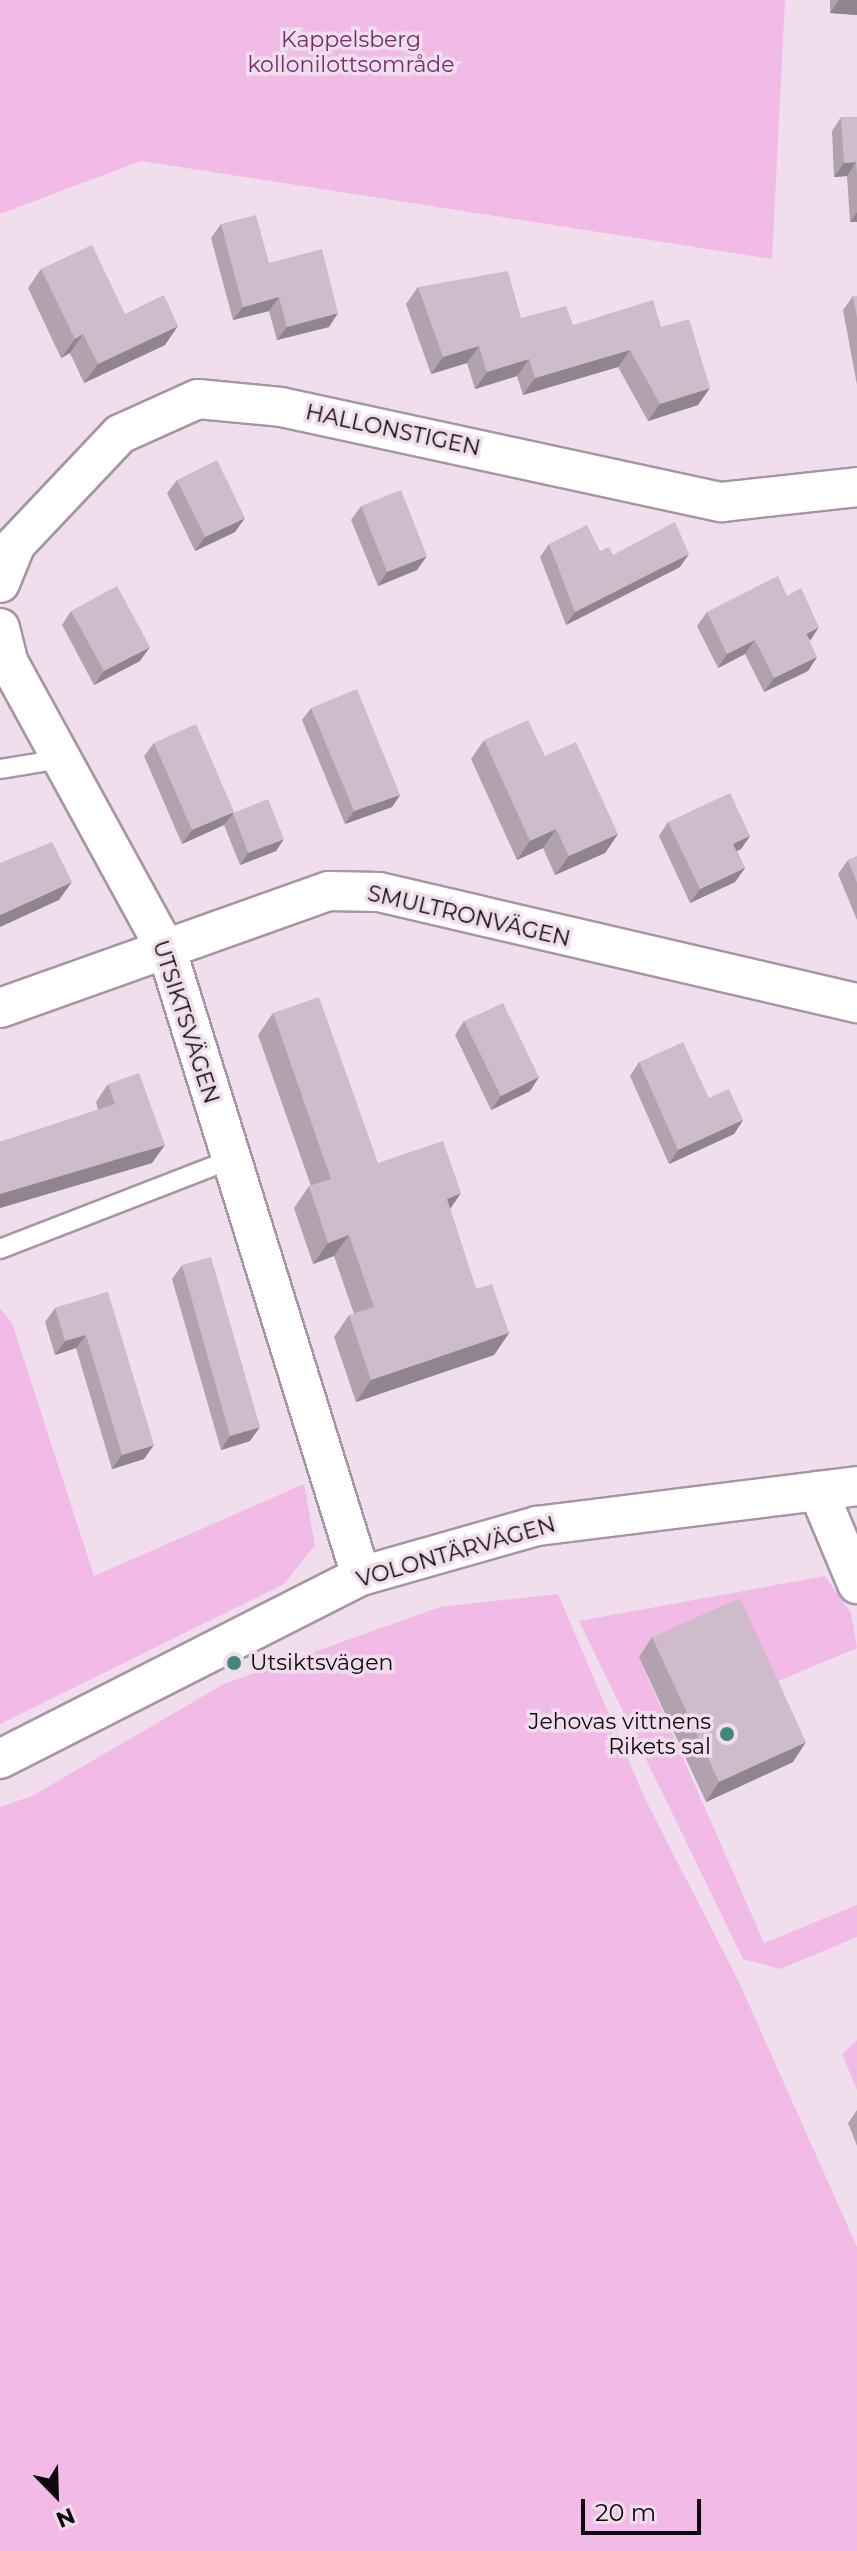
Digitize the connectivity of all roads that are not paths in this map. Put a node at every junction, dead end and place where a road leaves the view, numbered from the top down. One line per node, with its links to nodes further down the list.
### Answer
1 (857, 487): 2 (street, HALLONSTIGEN)
2 (0, 581)
3 (0, 628): 4 (street, UTSIKTSVÄGEN)
4 (62, 759): 5 (lane); 6 (street, UTSIKTSVÄGEN)
5 (0, 769)
6 (168, 954): 7 (street, SMULTRONVÄGEN); 8 (street, SMULTRONVÄGEN); 9 (street, UTSIKTSVÄGEN)
7 (857, 1003)
8 (0, 1008)
9 (230, 1160): 10 (lane); 13 (street, UTSIKTSVÄGEN)
10 (0, 1249)
11 (857, 1486): 12 (street, VOLONTÄRVÄGEN)
12 (818, 1491): 13 (street, VOLONTÄRVÄGEN); 14 (street)
13 (361, 1576): 15 (street, VOLONTÄRVÄGEN)
14 (857, 1584)
15 (0, 1759)

